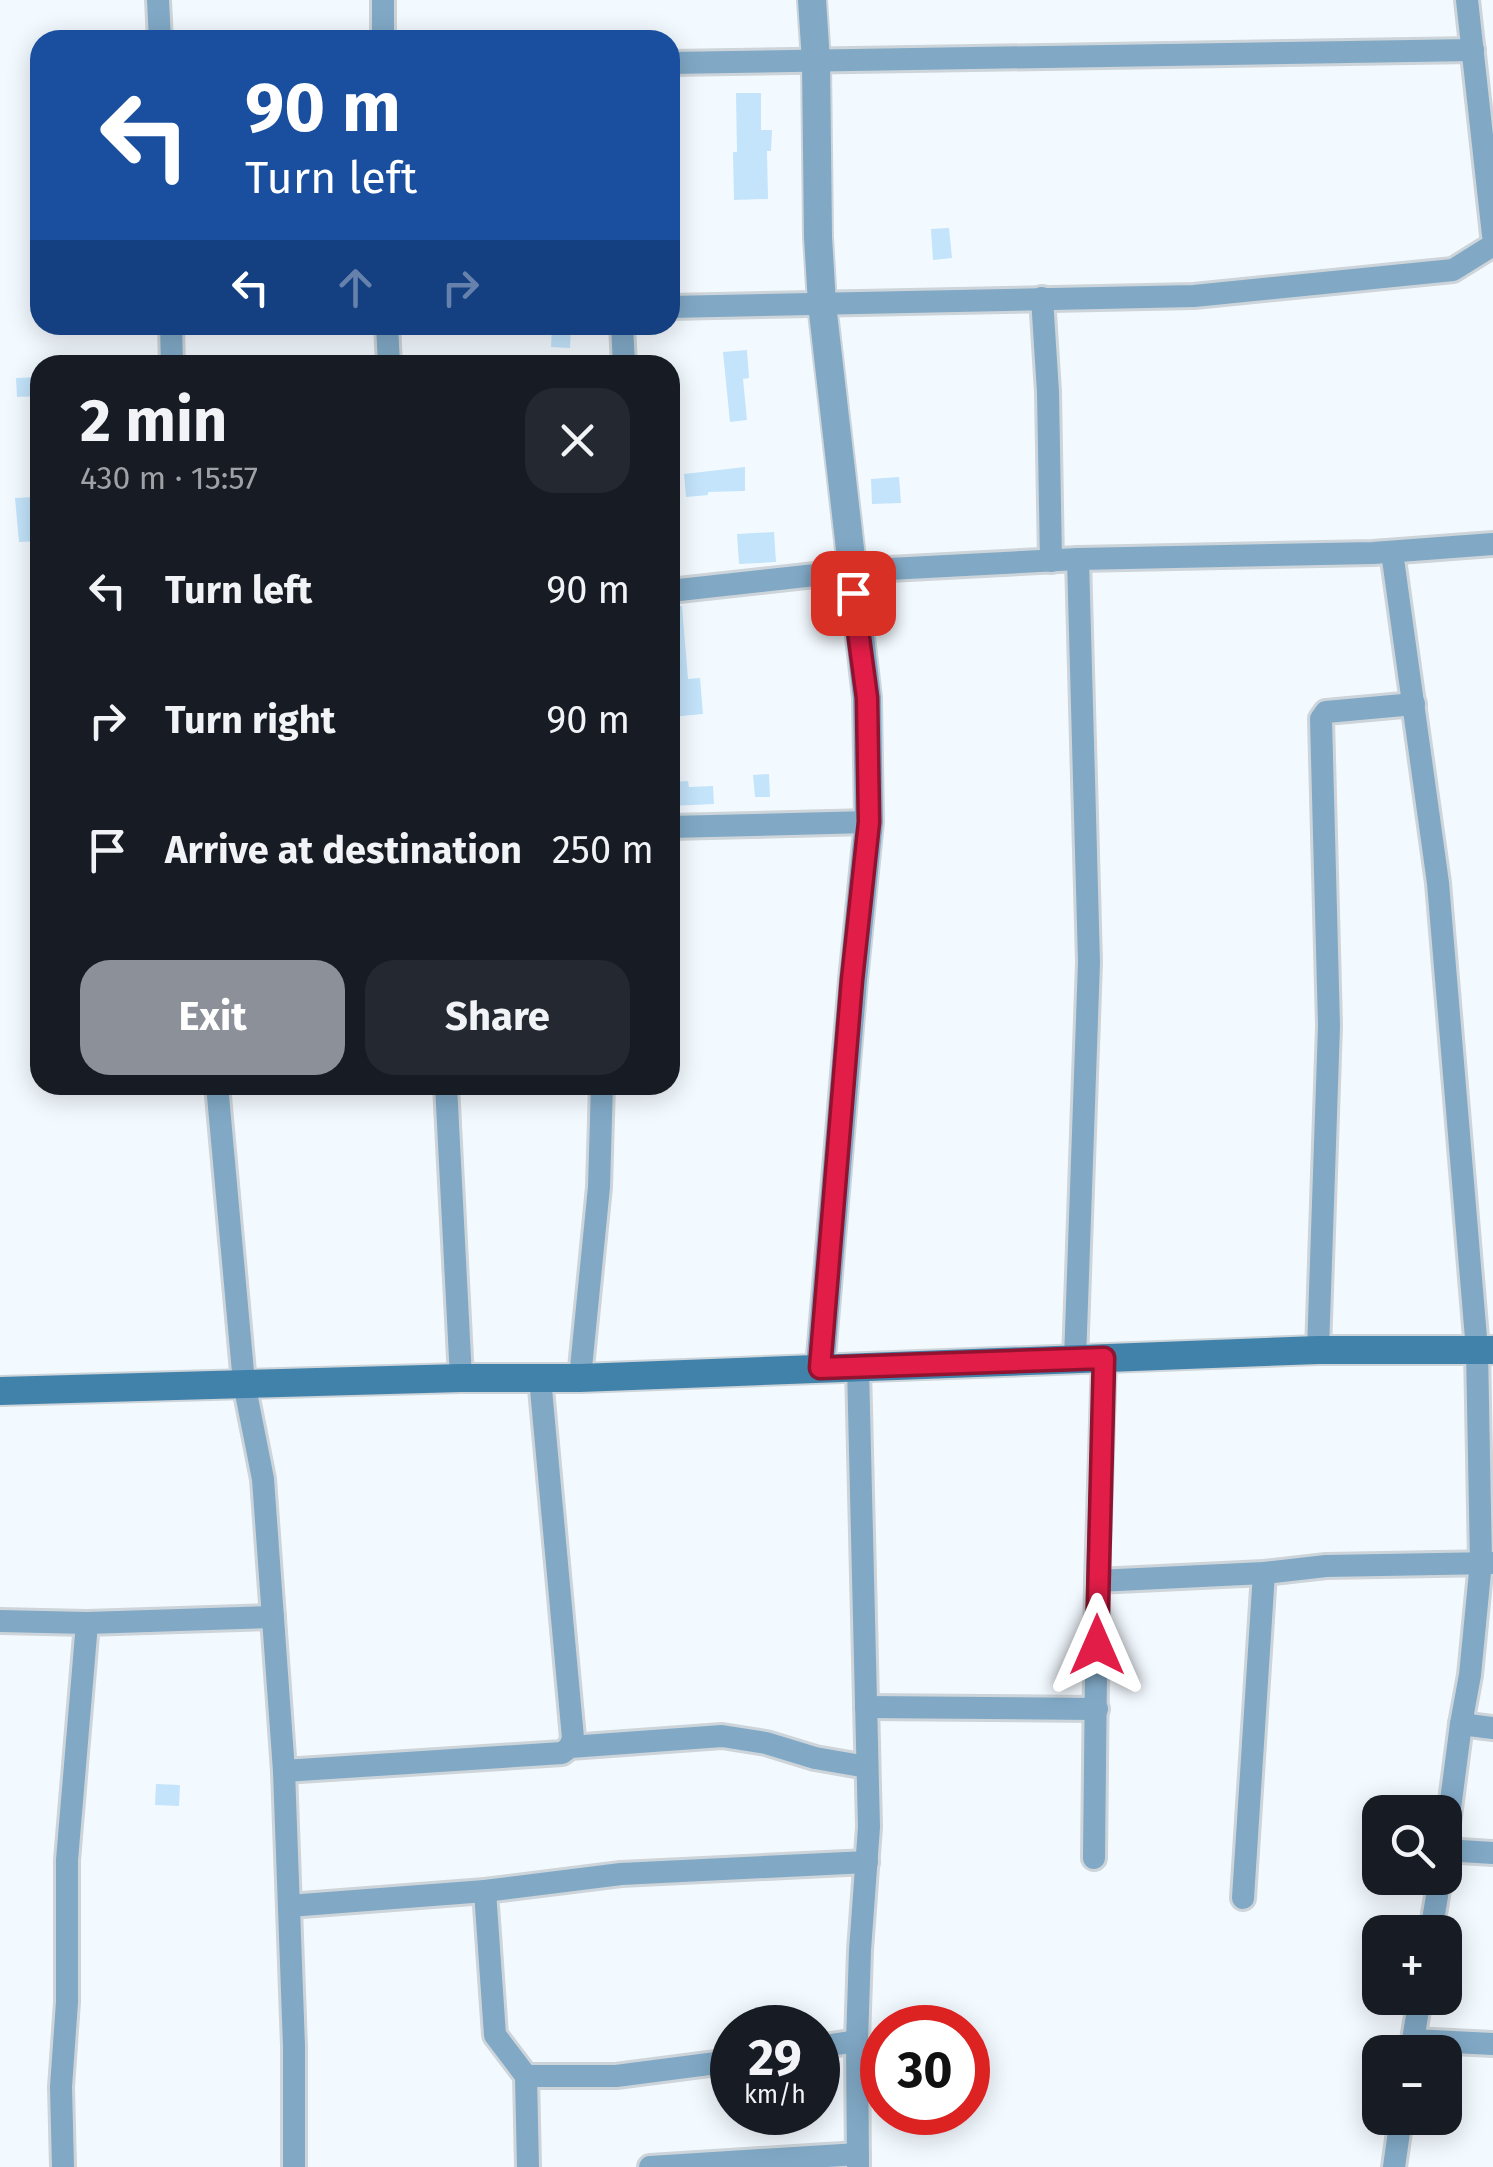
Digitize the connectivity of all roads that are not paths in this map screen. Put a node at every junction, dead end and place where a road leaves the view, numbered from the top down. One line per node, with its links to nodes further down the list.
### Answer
1 (158, 0): 5 (street)
2 (383, 0): 6 (street)
3 (812, 0): 8 (street)
4 (1467, 0): 7 (street)
5 (160, 30)
6 (383, 30)
7 (1473, 50): 8 (street); 10 (street)
8 (816, 61): 9 (street); 13 (street)
9 (680, 63)
10 (1493, 235)
11 (1493, 245): 12 (street)
12 (1042, 298): 13 (street); 18 (street)
13 (822, 304): 14 (street); 19 (street)
14 (680, 308)
15 (1493, 544): 16 (street)
16 (1392, 552): 17 (street); 21 (street)
17 (1078, 560): 18 (street); 30 (street)
18 (1051, 561): 19 (street)
19 (851, 571): 20 (street); 22 (street)
20 (680, 590)
21 (1414, 704): 27 (street); 28 (street)
22 (869, 822): 23 (street); 32 (street)
23 (680, 827)
24 (217, 1095): 36 (street)
25 (447, 1095): 33 (street)
26 (602, 1095): 35 (street)
27 (1318, 1350): 28 (main road); 29 (main road)
28 (1485, 1350): 38 (street)
29 (1104, 1358): 30 (main road); 40 (street)
30 (1075, 1360): 31 (main road)
31 (858, 1367): 32 (main road); 44 (street)
32 (820, 1368): 35 (main road)
33 (461, 1378): 34 (main road); 36 (main road)
34 (540, 1378): 35 (main road); 48 (street)
35 (580, 1378)
36 (244, 1384): 37 (main road); 41 (street)
37 (0, 1391)
38 (1487, 1563): 39 (street); 46 (street)
39 (1264, 1574): 40 (street); 57 (street)
40 (1097, 1581): 45 (street)
41 (273, 1617): 43 (street); 50 (street)
42 (0, 1622): 43 (street)
43 (87, 1624): 67 (street)
44 (866, 1707): 45 (street); 49 (street)
45 (1097, 1709): 54 (street)
46 (1461, 1724): 47 (street); 51 (street)
47 (1493, 1728)
48 (570, 1747): 49 (street); 50 (street)
49 (867, 1767): 55 (street)
50 (284, 1771): 58 (street)
51 (1452, 1795)
52 (1462, 1850): 53 (street)
53 (1493, 1853)
54 (1094, 1858)
55 (867, 1862): 56 (street); 59 (street)
56 (485, 1891): 58 (street); 64 (street)
57 (1244, 1898)
58 (289, 1906): 68 (street)
59 (858, 2040): 60 (street); 66 (street)
60 (840, 2043)
61 (1493, 2044): 62 (street)
62 (1462, 2045)
63 (710, 2064): 64 (street)
64 (526, 2076): 69 (street)
65 (1399, 2135): 71 (street)
66 (858, 2160): 70 (street)
67 (64, 2167)
68 (294, 2167)
69 (528, 2167)
70 (650, 2167)
71 (1394, 2167)

